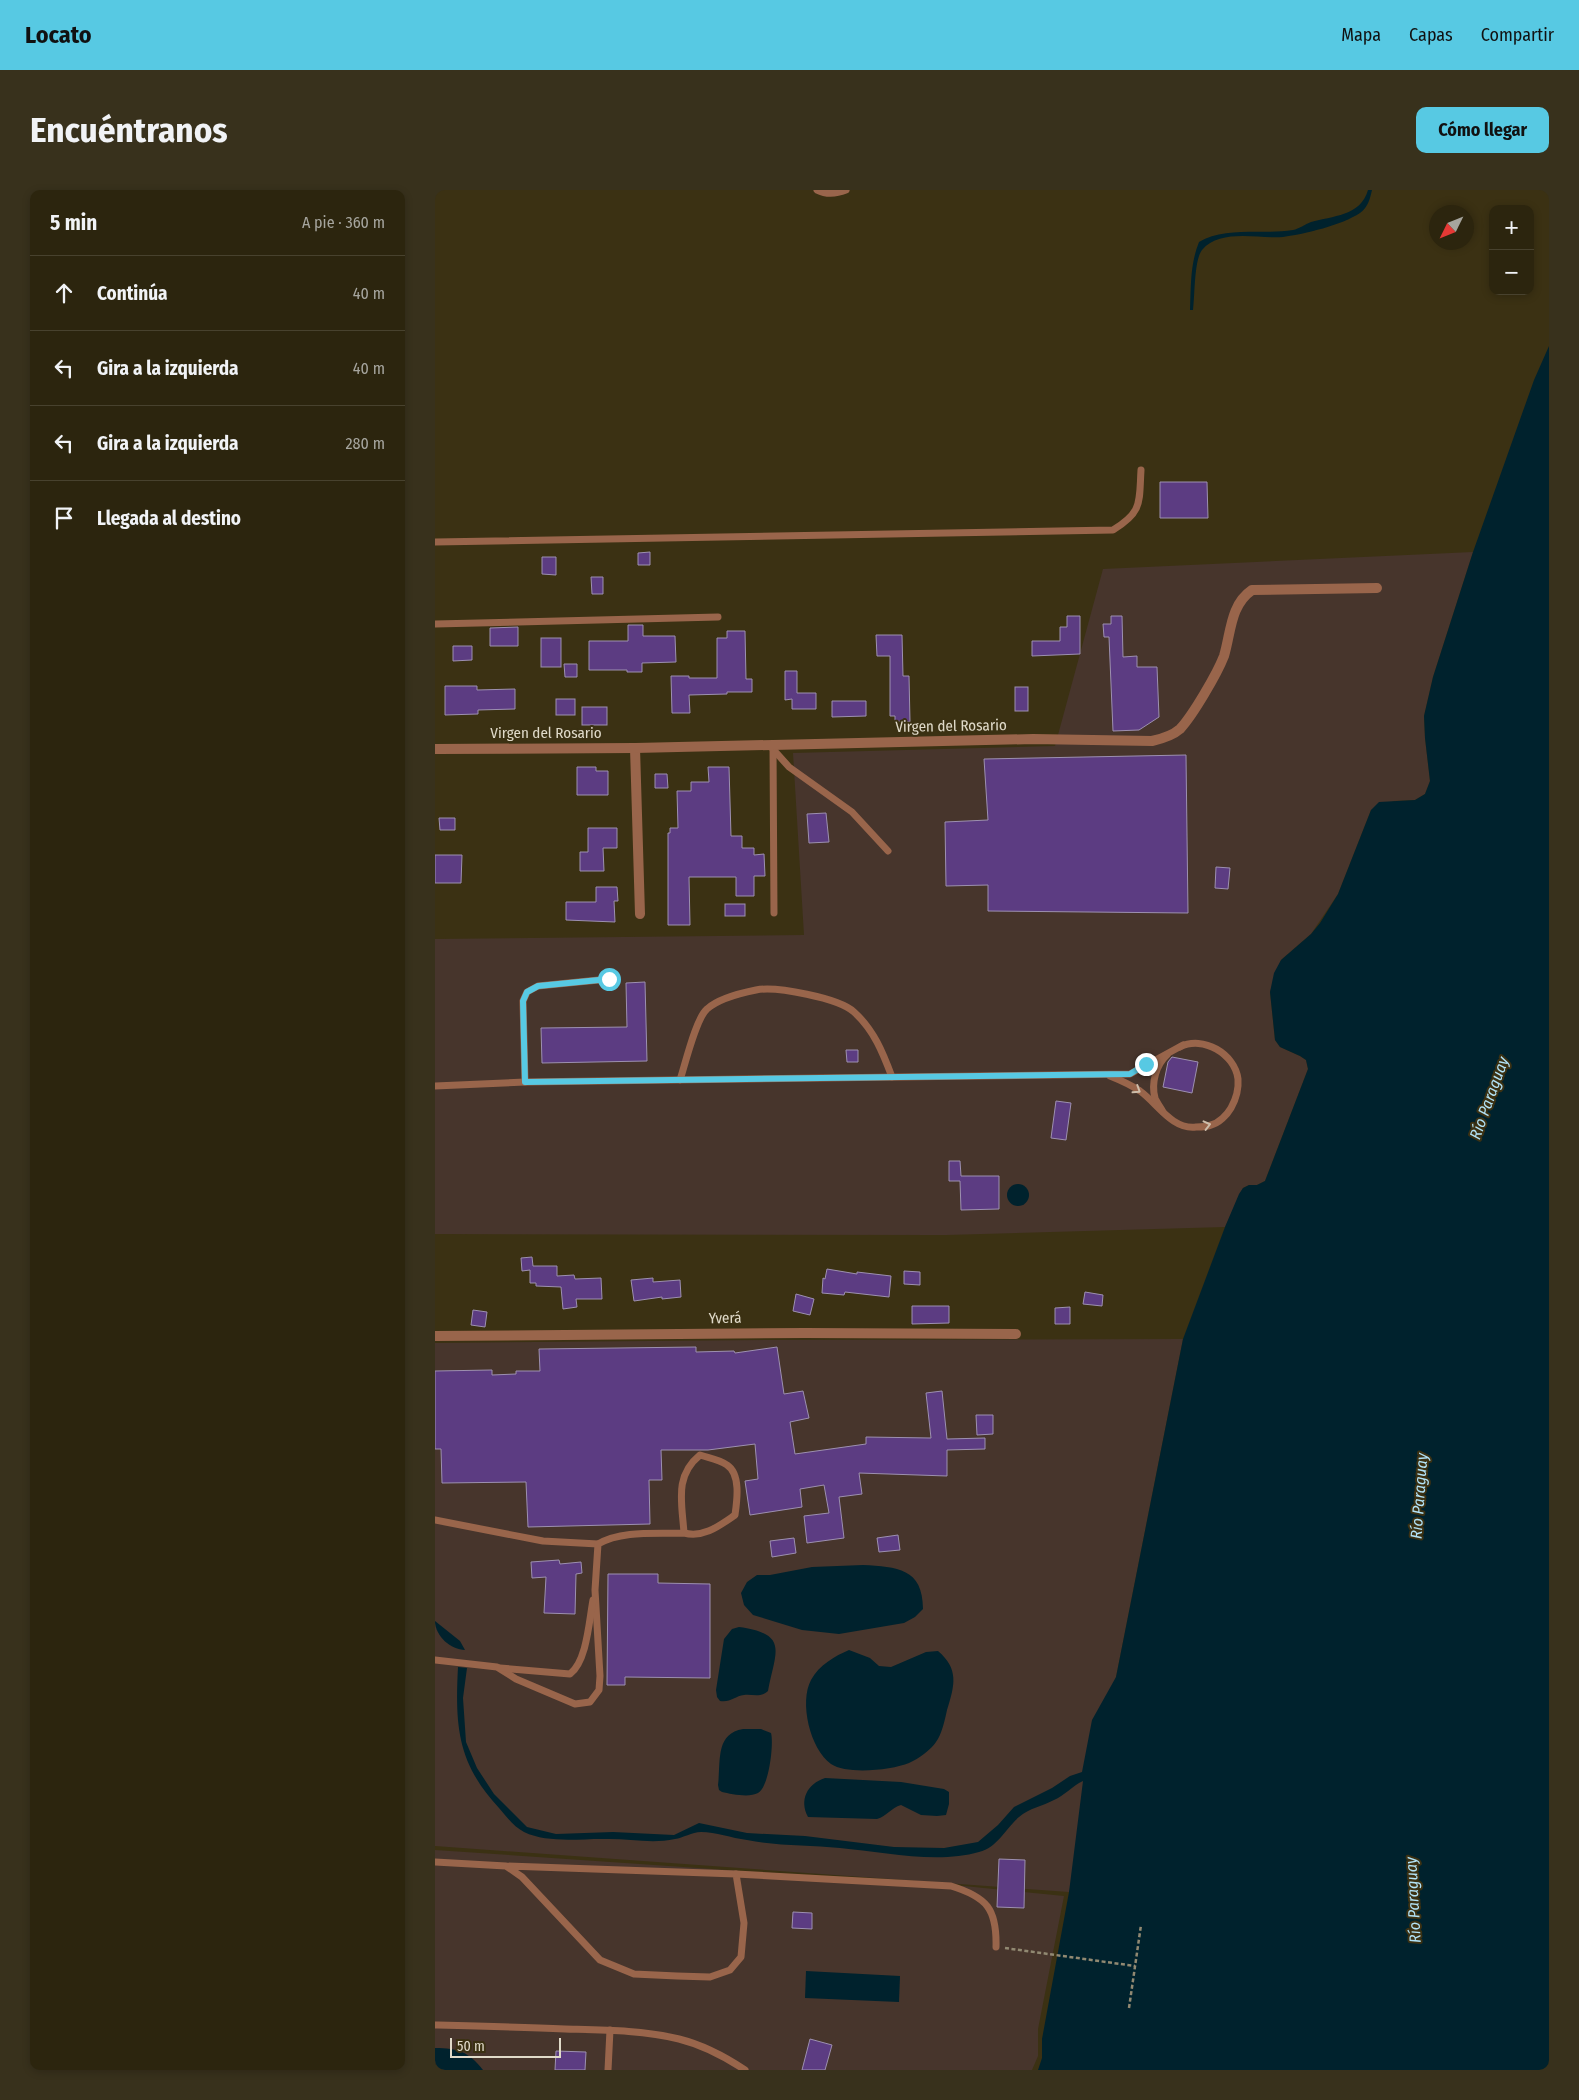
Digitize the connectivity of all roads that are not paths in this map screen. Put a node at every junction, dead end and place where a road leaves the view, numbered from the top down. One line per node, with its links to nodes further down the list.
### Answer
1 (817, 190): 2 (lane)
2 (846, 190)
3 (1141, 470): 4 (lane)
4 (435, 542)
5 (1377, 588): 8 (street, Virgen del Rosario)
6 (718, 617): 7 (lane)
7 (435, 624)
8 (773, 746): 9 (street, Virgen del Rosario); 11 (lane); 12 (lane)
9 (635, 748): 10 (street, Virgen del Rosario); 13 (street)
10 (435, 749)
11 (889, 851)
12 (774, 913)
13 (640, 914)
14 (609, 979): 19 (lane)
15 (1183, 1045): 16 (lane); 21 (lane); 21 (lane, one-way to 15)
16 (1107, 1074): 17 (lane); 21 (lane, one-way to 21)
17 (892, 1077): 18 (lane); 18 (lane)
18 (680, 1080): 19 (lane)
19 (525, 1082): 20 (lane)
20 (435, 1086)
21 (1163, 1112)
22 (1015, 1334): 23 (street, Yverá)
23 (435, 1336)
24 (435, 1520): 26 (lane)
25 (683, 1533): 25 (lane); 26 (lane)
26 (598, 1544): 27 (lane)
27 (595, 1590): 29 (lane); 29 (lane)
28 (435, 1660): 29 (lane)
29 (497, 1667)
30 (435, 1862): 31 (lane)
31 (506, 1866): 32 (lane); 32 (lane)
32 (736, 1874): 33 (lane)
33 (996, 1947)
34 (435, 2025): 35 (lane)
35 (610, 2030): 36 (lane); 37 (lane)
36 (608, 2070)
37 (745, 2070)

